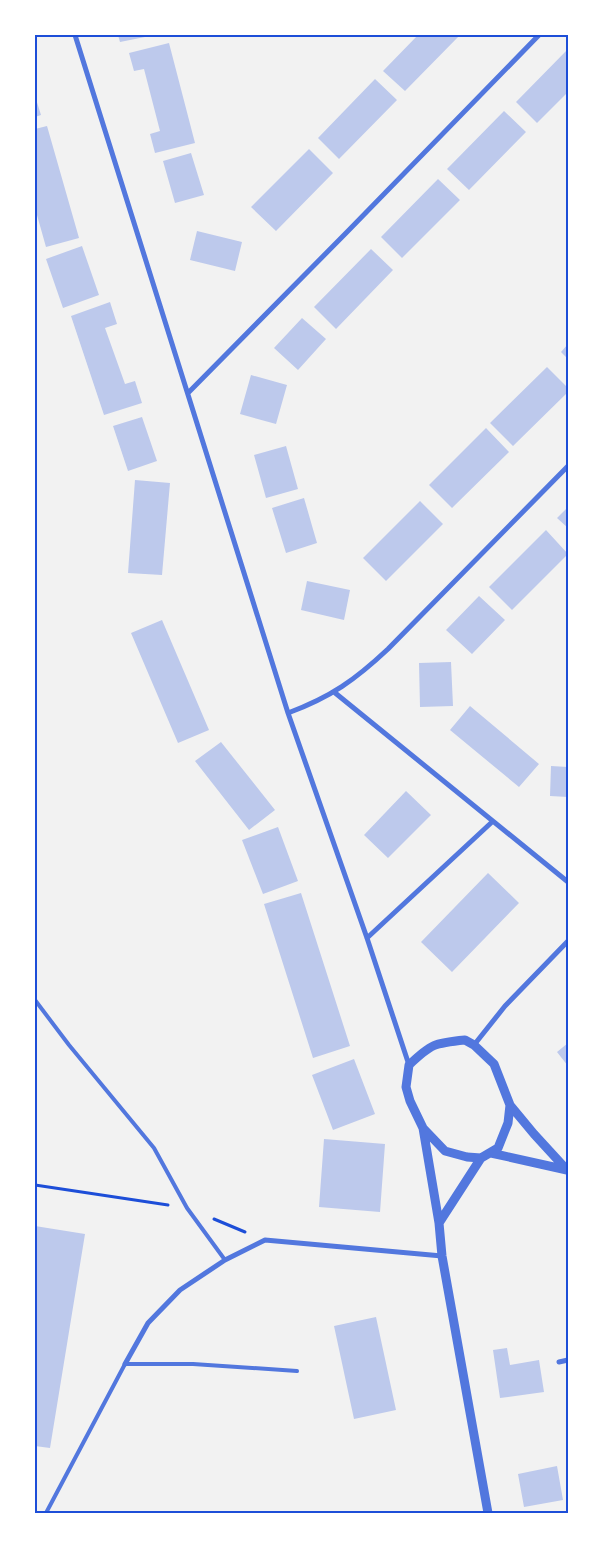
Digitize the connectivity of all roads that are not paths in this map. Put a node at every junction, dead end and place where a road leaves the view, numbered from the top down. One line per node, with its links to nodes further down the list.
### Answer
1 (75, 35): 3 (street)
2 (539, 35): 3 (street)
3 (188, 393): 6 (street)
4 (568, 466): 5 (street)
5 (334, 692): 6 (street); 7 (street)
6 (288, 713): 9 (street)
7 (492, 822): 8 (street); 9 (street)
8 (568, 882)
9 (367, 938): 13 (street)
10 (568, 941): 12 (street)
11 (35, 1000): 21 (lane)
12 (474, 1045): 13 (street); 14 (street)
13 (409, 1065): 15 (street)
14 (510, 1105): 16 (street); 18 (street)
15 (423, 1128): 17 (street); 19 (street)
16 (491, 1153): 17 (street); 18 (street)
17 (481, 1158): 19 (street)
18 (568, 1170)
19 (439, 1223): 20 (street)
20 (442, 1256): 21 (street); 27 (street)
21 (225, 1260): 24 (street)
22 (568, 1360): 23 (street)
23 (559, 1362)
24 (125, 1364): 25 (lane); 26 (lane)
25 (297, 1371)
26 (46, 1513)
27 (488, 1513)

